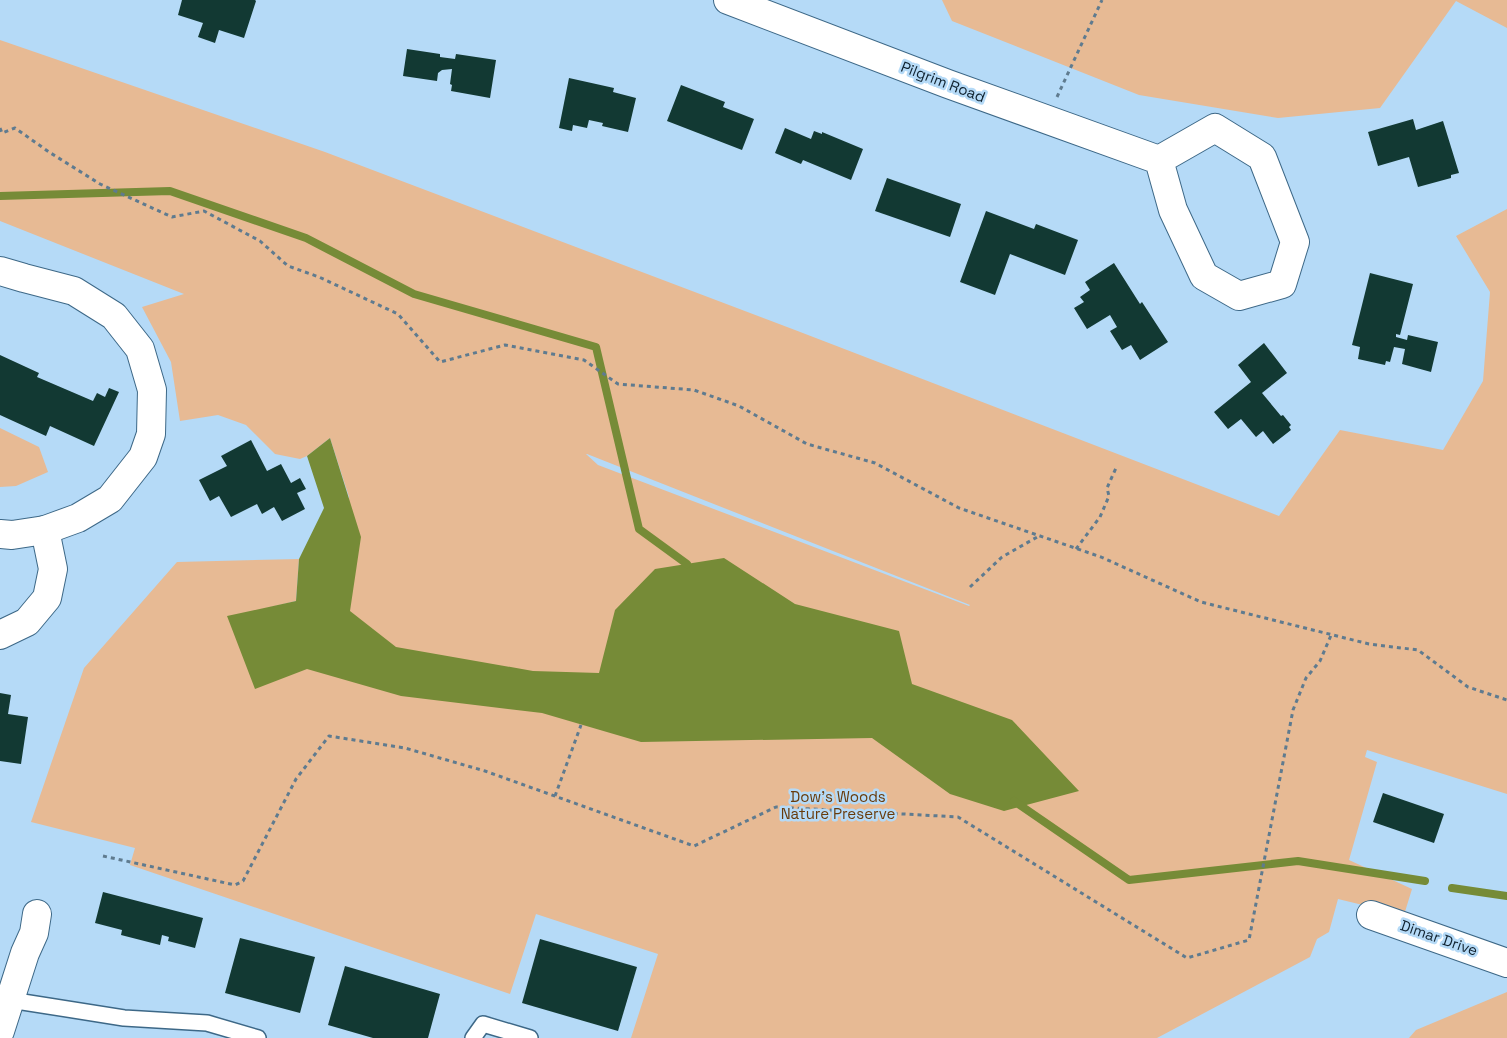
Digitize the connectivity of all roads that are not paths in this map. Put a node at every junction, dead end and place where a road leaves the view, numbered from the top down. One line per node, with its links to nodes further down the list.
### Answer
1 (728, 0): 2 (street, Pilgrim Road)
2 (1159, 160): 2 (street)
3 (0, 271): 4 (street)
4 (45, 530): 5 (street); 6 (street)
5 (0, 534)
6 (0, 635)
7 (37, 914): 10 (street)
8 (1370, 914): 9 (street, Dimar Drive)
9 (1507, 963)
10 (10, 1000): 11 (street); 12 (lane)
11 (0, 1031)
12 (258, 1038)
13 (473, 1038): 14 (lane)
14 (530, 1038)

